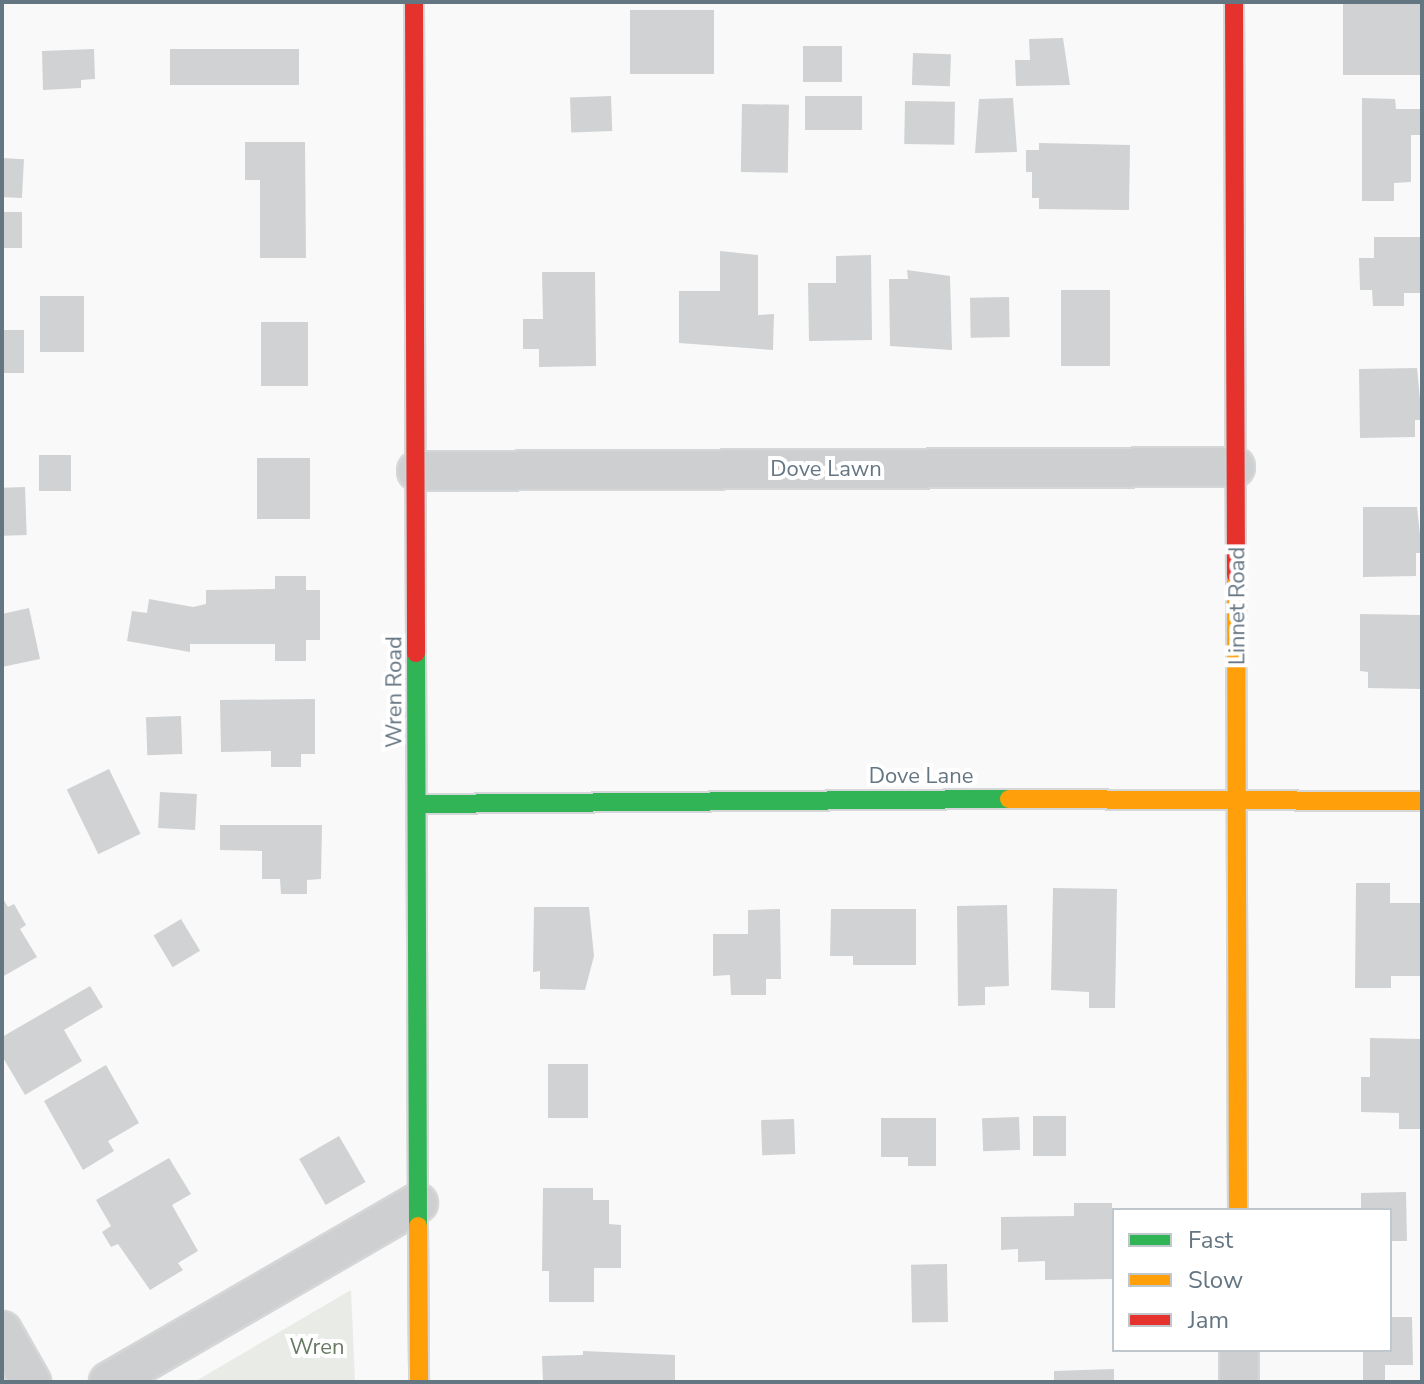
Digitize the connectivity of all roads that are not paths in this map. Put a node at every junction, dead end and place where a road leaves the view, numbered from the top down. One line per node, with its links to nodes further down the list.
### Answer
1 (414, 2): 4 (street, Wren Road)
2 (1234, 2): 3 (street, Linnet Road)
3 (1235, 467): 4 (street, Dove Lawn); 5 (street, Linnet Road)
4 (417, 471): 7 (street, Wren Road)
5 (1238, 798): 6 (street, Dove Lane); 7 (street, Dove Lane); 9 (street, Linnet Road)
6 (1422, 801)
7 (419, 804): 8 (street, Wren Road)
8 (418, 1203): 13 (street); 14 (street, Wren Road)
9 (1238, 1208)
10 (2, 1331): 12 (street)
11 (1239, 1352): 15 (street)
12 (31, 1382)
13 (109, 1382)
14 (419, 1382)
15 (1239, 1382)

